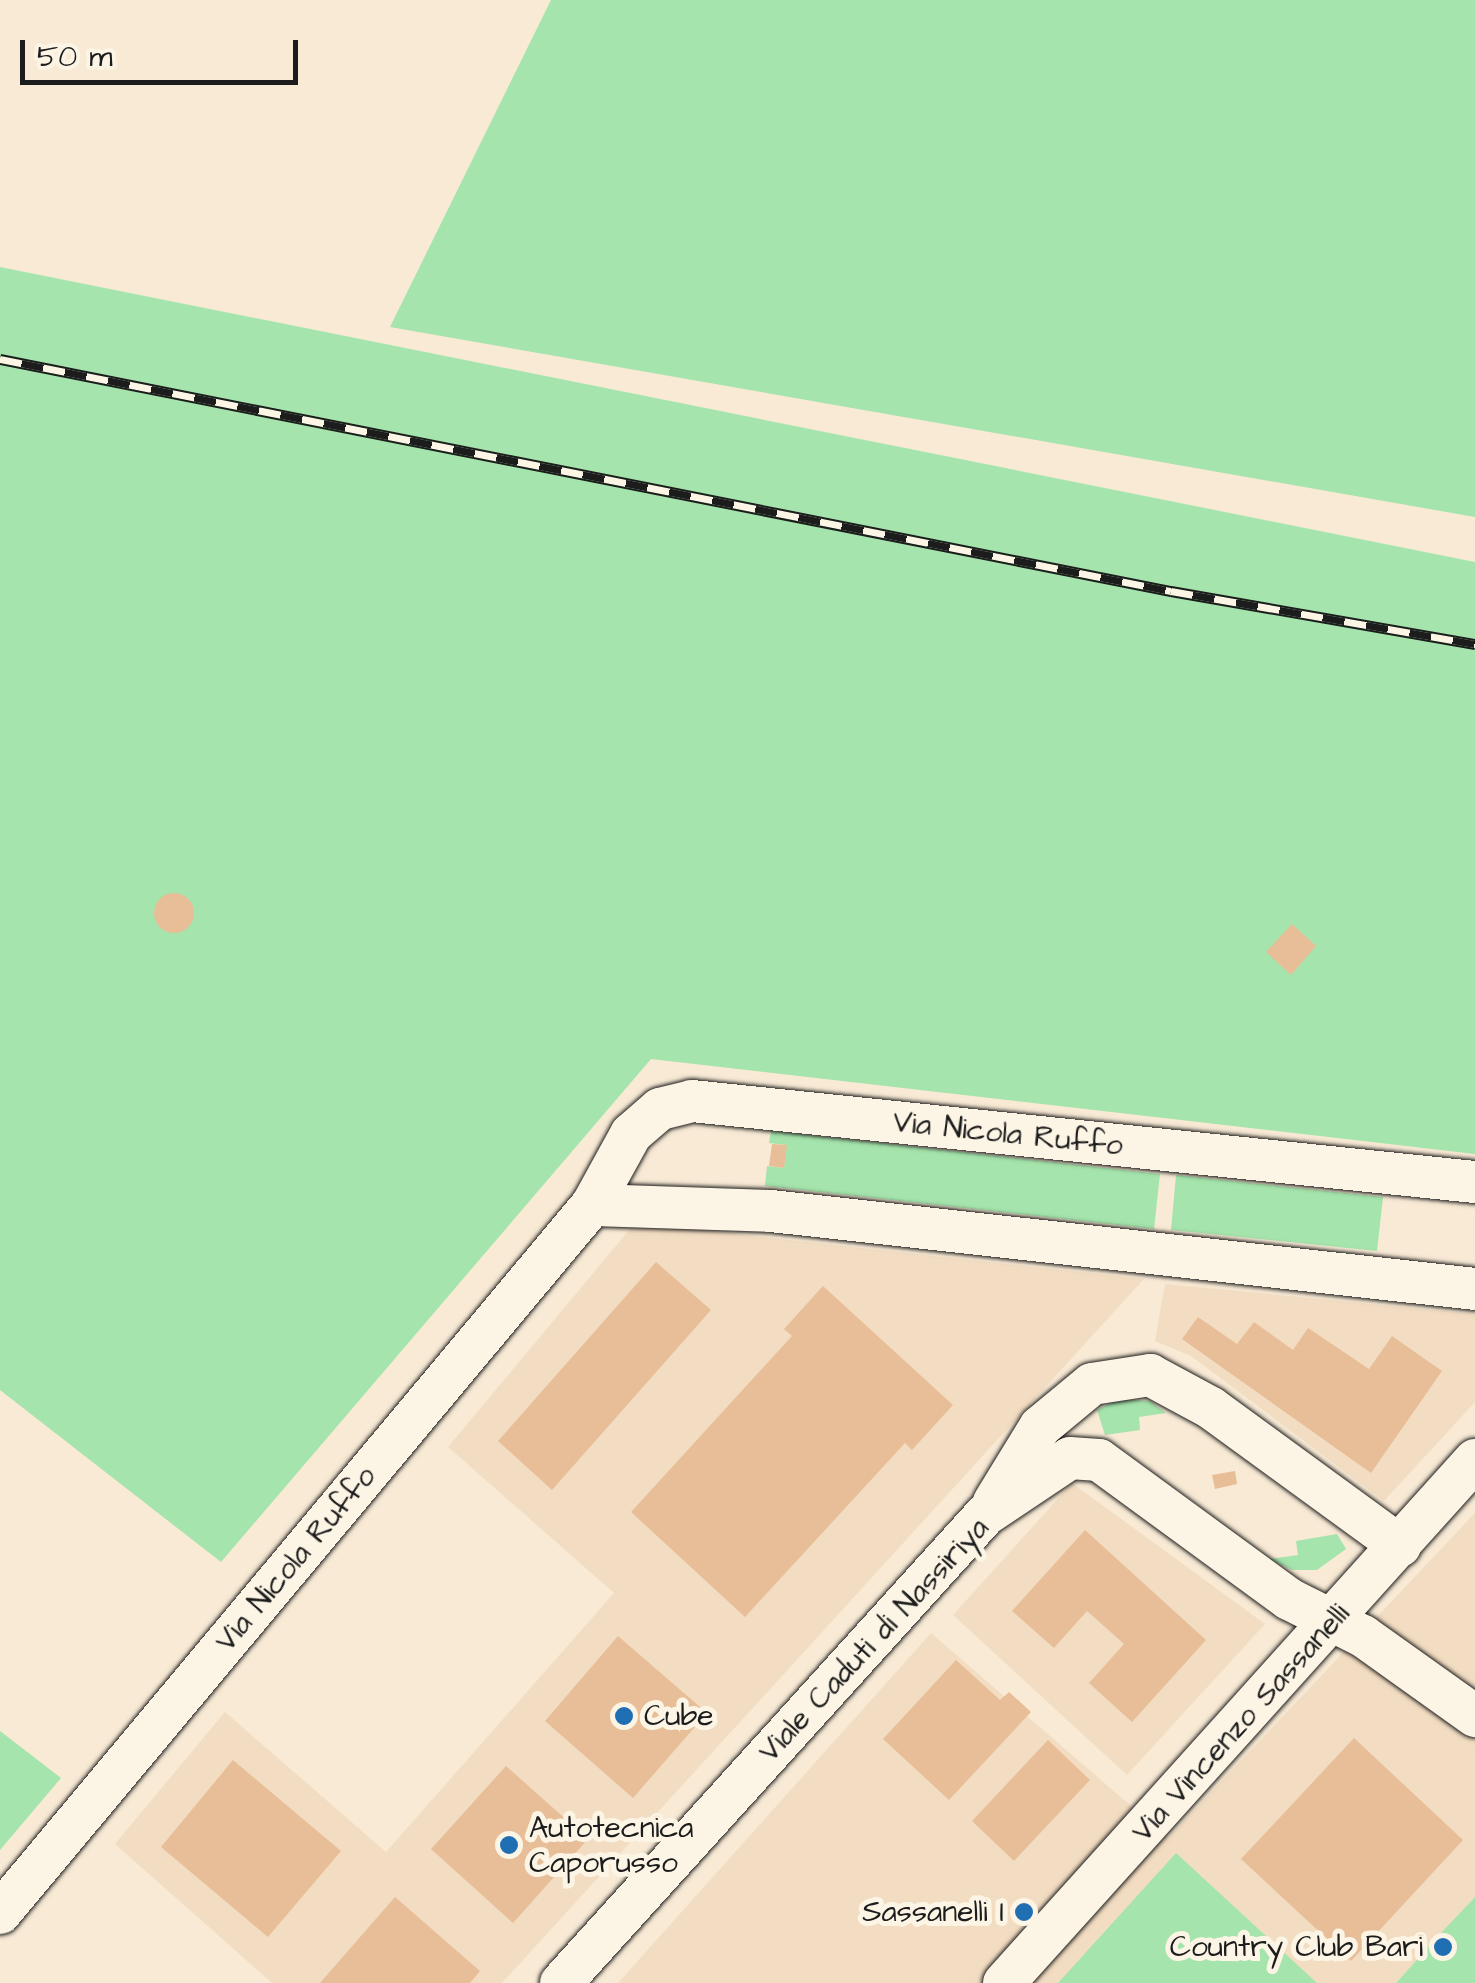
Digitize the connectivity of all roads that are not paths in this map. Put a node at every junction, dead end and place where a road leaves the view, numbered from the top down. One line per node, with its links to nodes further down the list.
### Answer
1 (1475, 1182): 2 (street, Via Nicola Ruffo)
2 (592, 1206): 3 (street); 9 (street, Via Nicola Ruffo)
3 (1475, 1289)
4 (1475, 1460): 6 (street, Via Vincenzo Sassanelli)
5 (985, 1516): 6 (street); 7 (street, Viale Caduti di Nassiriya); 10 (street, Viale Caduti di Nassiriya)
6 (1400, 1546): 7 (street, Via Vincenzo Sassanelli)
7 (1335, 1622): 8 (street, Viale Caduti di Nassiriya); 11 (street, Via Vincenzo Sassanelli)
8 (1475, 1716)
9 (0, 1913)
10 (562, 1983)
11 (1004, 1983)

